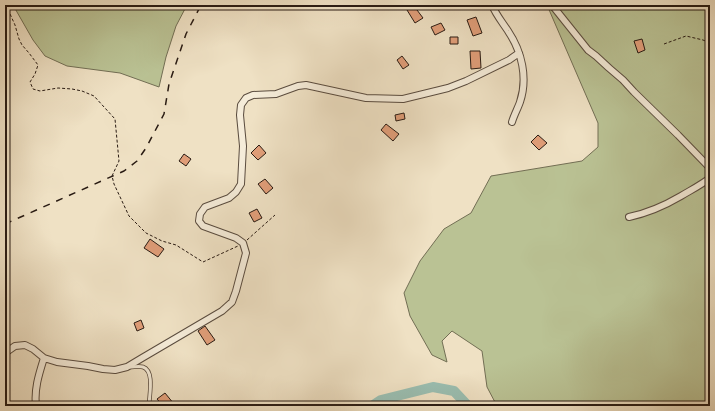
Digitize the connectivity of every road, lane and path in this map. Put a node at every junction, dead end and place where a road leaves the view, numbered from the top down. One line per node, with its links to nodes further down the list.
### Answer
1 (6, 5): 12 (path)
2 (492, 5): 6 (street)
3 (552, 5): 8 (street)
4 (710, 42): 5 (path)
5 (664, 44)
6 (519, 53): 7 (street); 12 (street)
7 (512, 122)
8 (710, 168)
9 (710, 178): 11 (street)
10 (276, 215): 12 (path)
11 (629, 217)
12 (243, 243): 15 (street)
13 (5, 353): 14 (street)
14 (44, 358): 15 (street); 16 (street)
15 (127, 367): 17 (lane)
16 (36, 406)
17 (149, 406)

